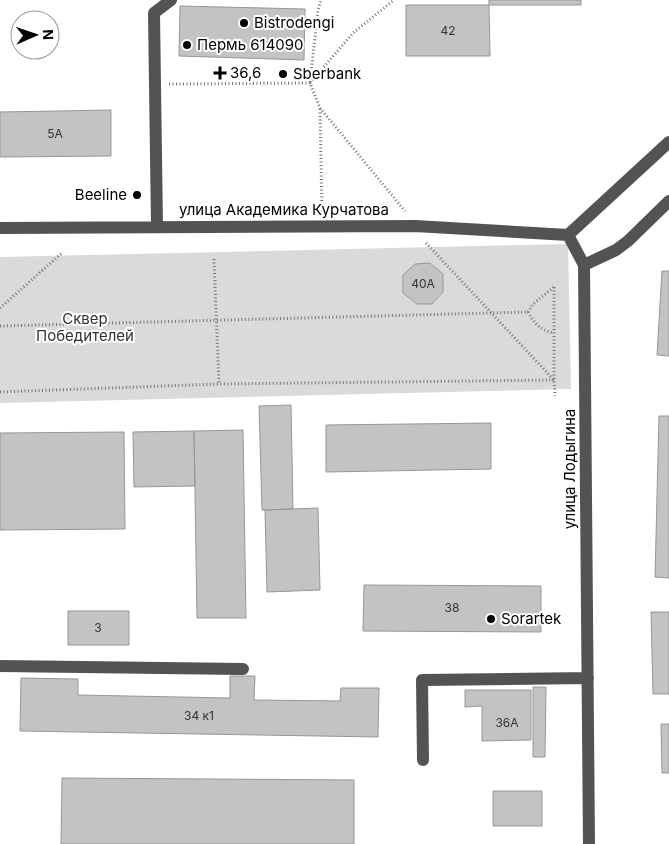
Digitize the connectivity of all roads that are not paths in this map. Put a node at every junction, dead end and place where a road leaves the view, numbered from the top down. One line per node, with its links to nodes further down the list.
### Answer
1 (171, 0): 4 (street)
2 (669, 142): 6 (street)
3 (669, 201): 7 (street)
4 (157, 227): 5 (street, улица Академика Курчатова); 6 (street, улица Академика Курчатова)
5 (0, 228)
6 (568, 235): 7 (street, улица Лодыгина)
7 (584, 265): 10 (street, улица Лодыгина)
8 (0, 666): 9 (street)
9 (243, 669)
10 (588, 678): 11 (street); 12 (street, улица Лодыгина)
11 (423, 760)
12 (589, 844)

